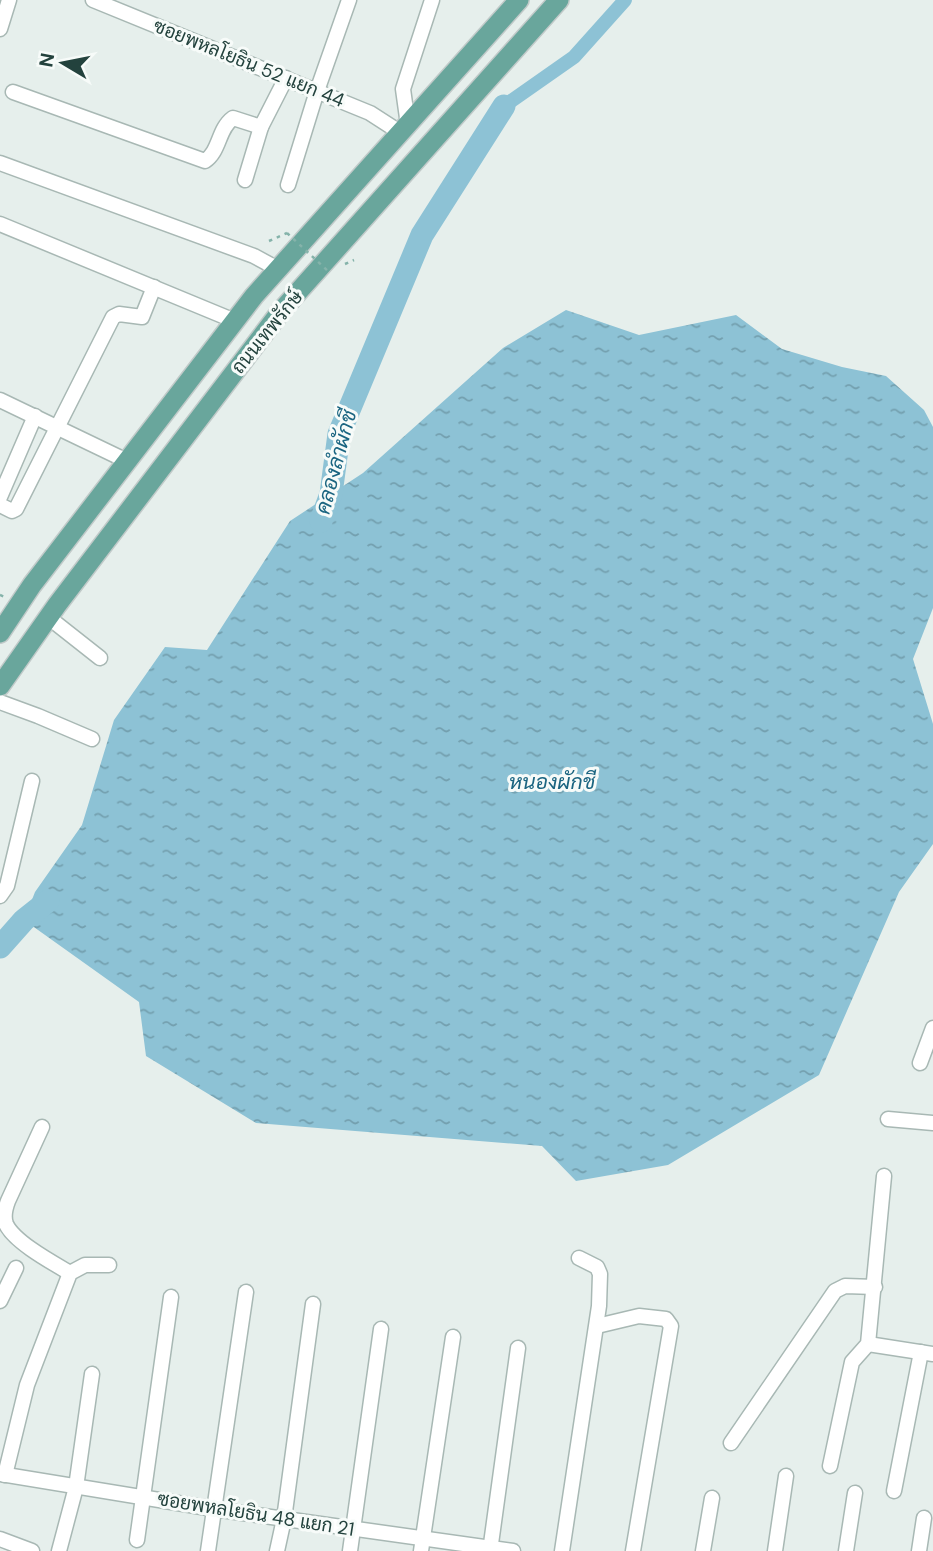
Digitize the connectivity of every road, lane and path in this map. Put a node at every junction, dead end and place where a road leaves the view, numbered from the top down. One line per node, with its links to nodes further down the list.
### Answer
1 (9, 0): 7 (street)
2 (93, 0): 8 (street, ซอยพหลโยธิน 52 แยก 44)
3 (349, 0): 9 (street)
4 (432, 0): 12 (street)
5 (519, 0): 12 (main road, ถนนเทพรักษ์)
6 (559, 0): 29 (main road, ถนนเทพรักษ์)
7 (0, 29)
8 (286, 78): 9 (street, ซอยพหลโยธิน 52 แยก 44); 11 (street)
9 (317, 91): 12 (street, ซอยพหลโยธิน 52 แยก 44); 15 (street)
10 (13, 92): 11 (street)
11 (261, 127): 14 (street)
12 (404, 129): 18 (main road, ถนนเทพรักษ์)
13 (0, 163): 18 (street)
14 (244, 180)
15 (288, 185)
16 (0, 224): 20 (street)
17 (269, 242): 19 (path, bridge)
18 (278, 269): 21 (main road, ถนนเทพรักษ์)
19 (330, 272)
20 (155, 287): 21 (street); 24 (street)
21 (235, 321): 25 (main road, ถนนเทพรักษ์)
22 (0, 400): 23 (street)
23 (35, 416): 24 (street); 26 (street)
24 (56, 426): 25 (street); 27 (street)
25 (127, 461): 28 (main road, ถนนเทพรักษ์)
26 (0, 497)
27 (0, 505)
28 (40, 575): 29 (main road); 30 (main road, ถนนเทพรักษ์)
29 (69, 590): 31 (main road, ถนนเทพรักษ์)
30 (17, 608): 32 (main road, ถนนเทพรักษ์); 33 (main road)
31 (48, 617): 33 (main road, ถนนเทพรักษ์); 34 (street)
32 (0, 633)
33 (35, 636): 35 (main road, ถนนเทพรักษ์)
34 (100, 659)
35 (0, 686)
36 (0, 702): 37 (street)
37 (92, 739)
38 (32, 781): 39 (street)
39 (0, 896)
40 (933, 1028): 41 (street)
41 (920, 1063)
42 (888, 1119): 43 (street)
43 (933, 1123)
44 (42, 1127): 49 (street)
45 (884, 1176): 50 (street)
46 (579, 1258): 55 (street)
47 (109, 1265): 49 (street)
48 (16, 1268): 53 (street)
49 (70, 1273): 64 (street)
50 (874, 1287): 58 (street); 62 (street)
51 (246, 1292): 71 (street)
52 (171, 1297): 69 (street)
53 (0, 1301)
54 (313, 1304): 73 (street)
55 (597, 1326): 85 (street); 86 (street)
56 (381, 1329): 74 (street)
57 (453, 1337): 77 (street)
58 (868, 1344): 60 (street); 63 (street)
59 (519, 1348): 78 (street)
60 (927, 1353): 67 (street)
61 (92, 1374): 66 (street)
62 (731, 1443)
63 (830, 1466)
64 (2, 1474): 66 (street, ซอยพหลโยธิน 48 แยก 21)
65 (786, 1476): 88 (street)
66 (76, 1487): 69 (street, ซอยพหลโยธิน 48 แยก 21); 80 (street)
67 (894, 1491)
68 (855, 1493): 89 (street)
69 (143, 1497): 71 (street, ซอยพหลโยธิน 48 แยก 21); 76 (street)
70 (712, 1498): 87 (street)
71 (214, 1509): 73 (street, ซอยพหลโยธิน 48 แยก 21); 81 (street)
72 (924, 1518): 90 (street)
73 (284, 1519): 74 (street, ซอยพหลโยธิน 48 แยก 21); 82 (street)
74 (354, 1529): 77 (street, ซอยพหลโยธิน 48 แยก 21); 83 (street)
75 (0, 1539): 79 (street)
76 (137, 1540)
77 (422, 1545): 78 (street, ซอยพหลโยธิน 48 แยก 21)
78 (490, 1550): 84 (street, ซอยพหลโยธิน 48 แยก 21)
79 (32, 1551)
80 (59, 1551)
81 (208, 1551)
82 (276, 1551)
83 (350, 1551)
84 (513, 1551)
85 (562, 1551)
86 (633, 1551)
87 (703, 1551)
88 (775, 1551)
89 (846, 1551)
90 (919, 1551)

